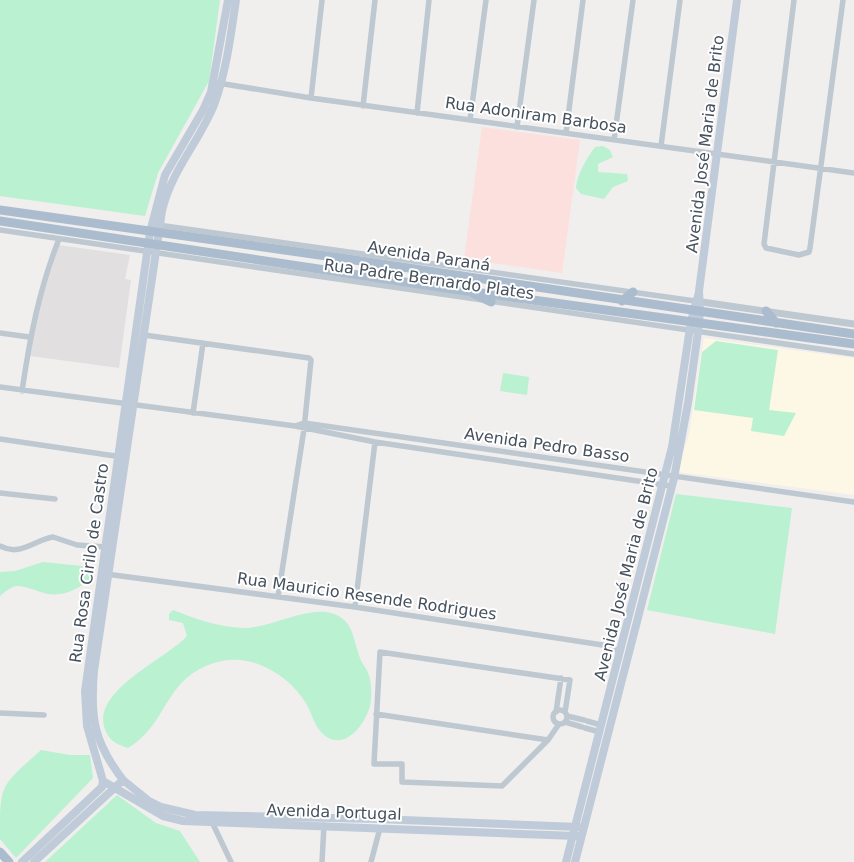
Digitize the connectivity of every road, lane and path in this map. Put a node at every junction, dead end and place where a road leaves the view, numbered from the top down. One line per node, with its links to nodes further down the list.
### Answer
1 (228, 0): 14 (main road)
2 (236, 0): 14 (main road)
3 (322, 0): 15 (street)
4 (375, 0): 16 (street)
5 (429, 0): 17 (street)
6 (486, 0): 18 (street)
7 (534, 0): 19 (street)
8 (583, 0): 20 (street)
9 (633, 0): 21 (street)
10 (680, 0): 22 (street)
11 (737, 0): 23 (main road, Avenida José Maria de Brito)
12 (794, 0): 24 (street)
13 (843, 0): 25 (street)
14 (217, 83): 15 (street, Rua Adoniram Barbosa); 29 (main road)
15 (311, 98): 16 (street, Rua Adoniram Barbosa)
16 (363, 106): 17 (street, Rua Adoniram Barbosa)
17 (417, 113): 18 (street, Rua Adoniram Barbosa)
18 (470, 120): 19 (street, Rua Adoniram Barbosa)
19 (517, 127): 20 (street, Rua Adoniram Barbosa)
20 (566, 133): 21 (street, Rua Adoniram Barbosa)
21 (614, 140): 22 (street, Rua Adoniram Barbosa)
22 (661, 146): 23 (street, Rua Adoniram Barbosa)
23 (718, 154): 24 (street, Rua Adoniram Barbosa); 43 (main road, Avenida José Maria de Brito)
24 (773, 162): 25 (street, Rua Adoniram Barbosa); 25 (street)
25 (820, 168): 26 (street, Rua Adoniram Barbosa)
26 (854, 173)
27 (0, 210): 29 (main road, Avenida Paraná)
28 (0, 221): 34 (main road, Avenida Paraná)
29 (154, 229): 31 (street); 33 (main road, Avenida Paraná); 34 (main road)
30 (0, 230): 32 (street, Rua Padre Bernardo Plates)
31 (235, 235): 33 (main road); 40 (street)
32 (58, 239): 34 (street, Rua Padre Bernardo Plates); 52 (street)
33 (226, 242): 35 (main road, Avenida Paraná)
34 (152, 248): 37 (main road, Avenida Paraná); 42 (street, Rua Padre Bernardo Plates); 51 (main road); 60 (main road)
35 (431, 272): 36 (main road, Avenida Paraná); 37 (main road)
36 (446, 274): 38 (main road); 41 (main road, Avenida Paraná)
37 (428, 285): 38 (main road, Avenida Paraná)
38 (445, 288): 39 (main road, Avenida Paraná)
39 (462, 290): 42 (main road); 45 (main road, Avenida Paraná)
40 (633, 292): 41 (main road); 43 (street)
41 (622, 300): 45 (main road, Avenida Paraná)
42 (491, 302): 48 (street, Rua Padre Bernardo Plates)
43 (698, 302): 44 (street); 45 (main road, Avenida José Maria de Brito)
44 (766, 311): 46 (main road); 47 (street)
45 (696, 316): 46 (main road, Avenida Paraná); 48 (main road, Avenida José Maria de Brito); 54 (main road, Avenida Paraná)
46 (776, 323): 50 (main road, Avenida Paraná)
47 (854, 324)
48 (694, 331): 55 (street, Rua Padre Bernardo Plates); 58 (main road, Avenida José Maria de Brito); 59 (main road, Avenida José Maria de Brito)
49 (0, 333): 52 (street)
50 (854, 334)
51 (144, 335): 53 (street); 60 (main road)
52 (30, 337): 57 (street)
53 (203, 343): 61 (street); 62 (street)
54 (854, 344)
55 (854, 354)
56 (0, 387): 57 (street, Avenida Pedro Basso)
57 (22, 391): 60 (street, Avenida Pedro Basso)
58 (679, 400): 59 (main road); 67 (main road, Avenida José Maria de Brito)
59 (688, 403): 68 (main road, Avenida José Maria de Brito)
60 (130, 405): 61 (street, Avenida Pedro Basso); 65 (main road)
61 (193, 413): 62 (street, Avenida Pedro Basso)
62 (304, 426): 64 (street, Avenida Pedro Basso); 67 (street, Avenida Pedro Basso); 75 (street)
63 (0, 439): 65 (street)
64 (375, 442): 67 (street, Avenida Pedro Basso); 76 (street)
65 (122, 457): 66 (main road)
66 (120, 473): 73 (main road, Rua Rosa Cirilo de Castro); 74 (main road)
67 (664, 480): 68 (street, Avenida Pedro Basso); 77 (main road, Avenida José Maria de Brito)
68 (672, 482): 71 (street, Avenida Pedro Basso); 93 (main road, Avenida José Maria de Brito)
69 (0, 493): 70 (street)
70 (56, 499)
71 (854, 502)
72 (0, 546): 73 (street)
73 (106, 547): 74 (main road, Rua Rosa Cirilo de Castro)
74 (106, 574): 75 (street, Rua Mauricio Resende Rodrigues); 84 (main road)
75 (278, 596): 76 (street, Rua Mauricio Resende Rodrigues)
76 (355, 607): 77 (street, Rua Mauricio Resende Rodrigues)
77 (620, 652): 85 (main road, Avenida José Maria de Brito)
78 (561, 678): 79 (street); 81 (street); 83 (street)
79 (556, 712): 83 (street); 83 (street)
80 (0, 713): 82 (street)
81 (376, 714): 86 (street); 86 (street)
82 (44, 715)
83 (564, 718): 85 (street); 86 (street)
84 (91, 726): 87 (main road, Avenida Portugal); 88 (main road)
85 (600, 728): 94 (main road, Avenida José Maria de Brito)
86 (548, 740)
87 (123, 780): 89 (main road); 94 (main road, Avenida Portugal)
88 (103, 781): 89 (main road, Avenida Portugal); 98 (main road)
89 (116, 787): 90 (main road, Avenida Portugal); 99 (main road)
90 (212, 822): 91 (main road, Avenida Portugal); 100 (street)
91 (324, 825): 92 (main road, Avenida Portugal); 101 (street)
92 (380, 828): 94 (main road, Avenida Portugal); 102 (street)
93 (584, 829): 94 (main road); 95 (main road, Avenida José Maria de Brito)
94 (574, 831): 95 (main road); 103 (main road, Avenida José Maria de Brito)
95 (582, 838): 104 (main road, Avenida José Maria de Brito)
96 (0, 852): 97 (main road)
97 (9, 862)
98 (22, 862)
99 (34, 862)
100 (231, 862)
101 (322, 862)
102 (371, 862)
103 (566, 862)
104 (575, 862)

